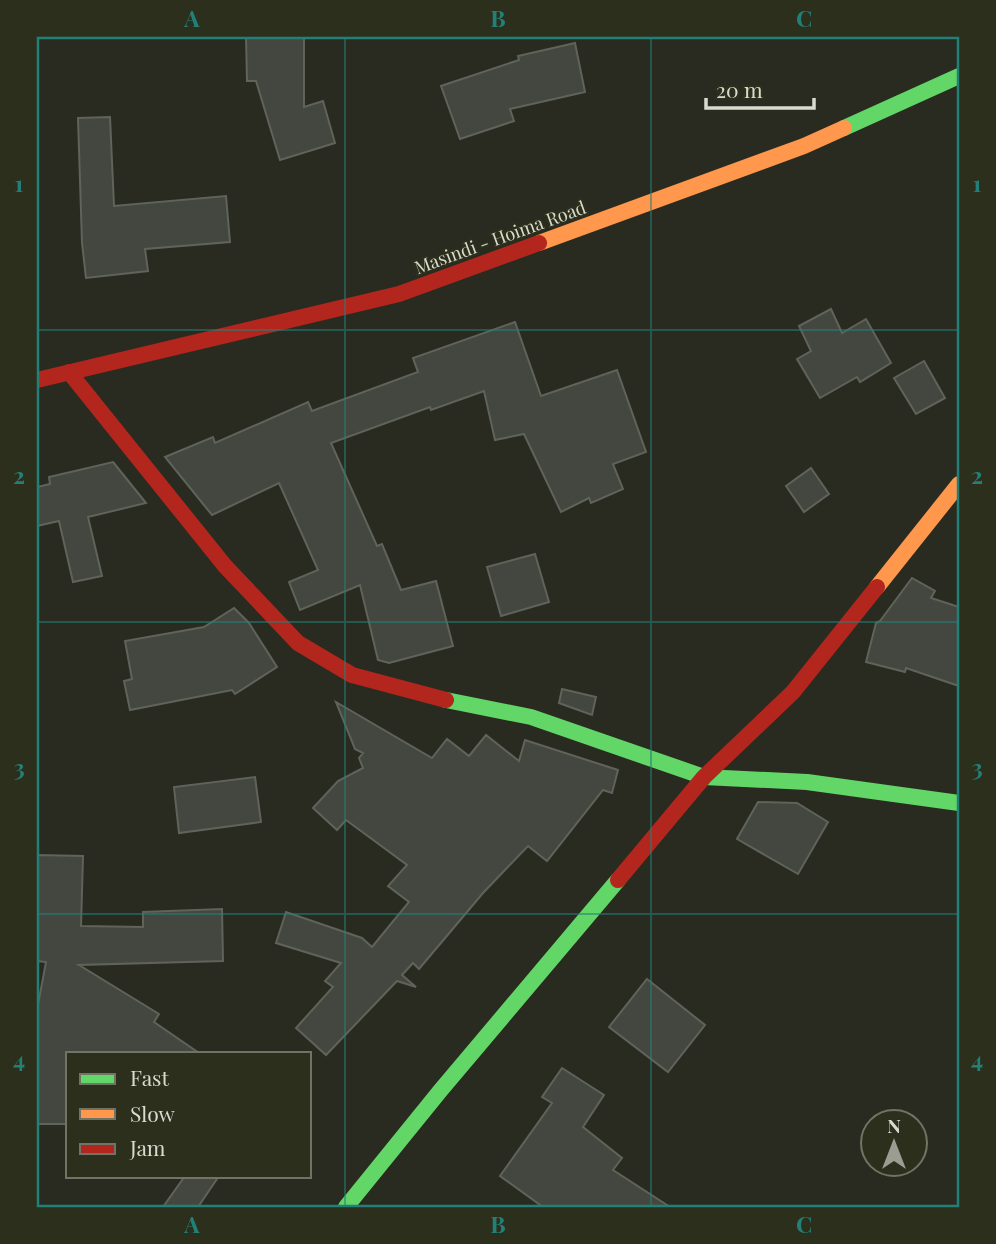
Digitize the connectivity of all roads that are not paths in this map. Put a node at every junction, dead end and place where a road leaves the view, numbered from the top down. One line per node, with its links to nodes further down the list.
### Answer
1 (959, 76): 2 (street, Masindi - Hoima Road)
2 (69, 372): 3 (street, Masindi - Hoima Road); 5 (street)
3 (37, 380)
4 (959, 484): 5 (street)
5 (704, 777): 6 (street); 7 (street)
6 (959, 803)
7 (346, 1207)

